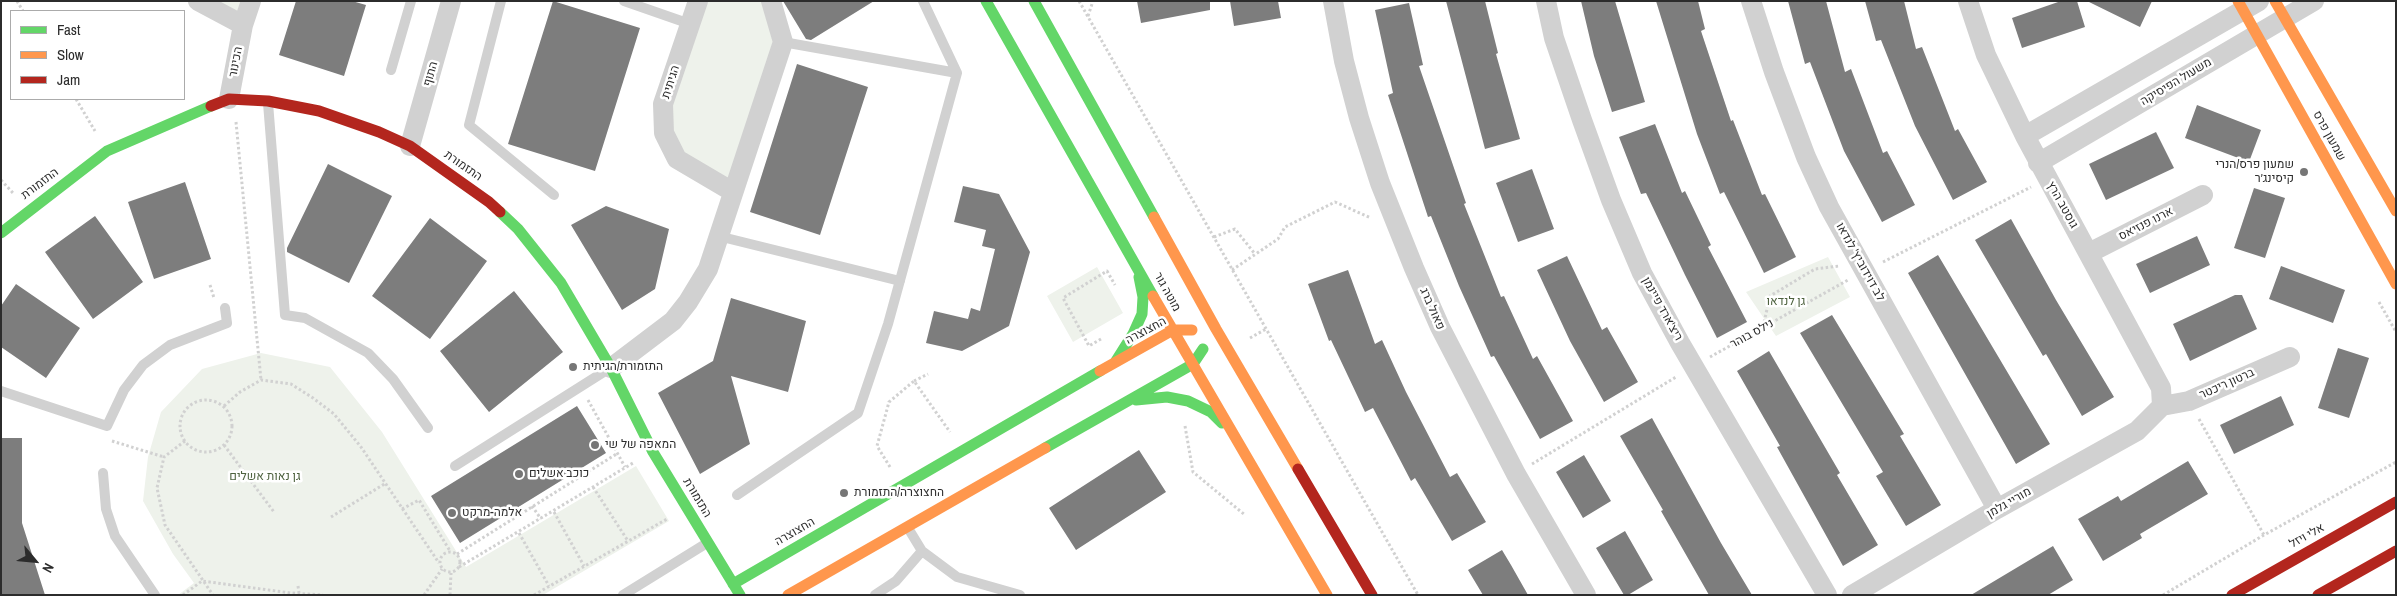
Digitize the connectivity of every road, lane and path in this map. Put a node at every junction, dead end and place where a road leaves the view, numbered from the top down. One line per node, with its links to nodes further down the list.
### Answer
1 (198, 1): 23 (street)
2 (250, 1): 23 (street, הכינור)
3 (411, 1): 26 (lane)
4 (451, 1): 32 (street, התוף)
5 (501, 1): 36 (lane)
6 (624, 1): 22 (lane)
7 (698, 1): 22 (street, הגיתית)
8 (771, 1): 25 (street)
9 (923, 1): 27 (lane)
10 (986, 1): 45 (street, מוטה גור)
11 (1034, 1): 53 (street, מוטה גור)
12 (1079, 1): 21 (path)
13 (1093, 1): 21 (path)
14 (1332, 1): 39 (street, פאול ברג)
15 (1546, 1): 59 (street, ריצ'ארד פיינמן)
16 (1751, 1): 46 (street, לב דוידוביץ' לנדאו)
17 (1968, 1): 31 (street, גוסטב הרץ)
18 (2314, 1): 20 (street, משעול הפיסיקה)
19 (2246, 4): 24 (street, שמעון פרס); 31 (street)
20 (2280, 10): 24 (street, משעול הפיסיקה); 38 (street, שמעון פרס)
21 (1088, 16): 42 (path)
22 (690, 24): 35 (street, הגיתית)
23 (243, 25): 28 (street, הכינור)
24 (2256, 34): 34 (street, משעול הפיסיקה); 49 (street, שמעון פרס)
25 (783, 42): 27 (lane); 35 (street)
26 (391, 70)
27 (957, 73): 48 (lane)
28 (231, 99): 30 (street, התזמורת); 33 (street, התזמורת); 62 (path)
29 (77, 100): 33 (path)
30 (268, 101): 32 (street, התזמורת); 69 (lane)
31 (2025, 136): 34 (street, גוסטב הרץ)
32 (410, 146): 60 (street, התזמורת)
33 (107, 151): 40 (street, התזמורת)
34 (2043, 171): 43 (street, גוסטב הרץ); 46 (path, נילס בוהר)
35 (733, 192): 41 (street)
36 (554, 194)
37 (2202, 195): 43 (street, ארנו פנזיאס)
38 (2396, 211)
39 (1399, 229): 44 (path); 80 (street, פאול ברג)
40 (1, 233)
41 (718, 236): 48 (lane); 60 (street)
42 (1214, 237): 44 (path); 47 (path)
43 (2089, 253): 68 (street, גוסטב הרץ)
44 (1255, 254): 47 (path)
45 (1137, 265): 54 (street, מוטה גור); 57 (street)
46 (1862, 267): 52 (path, נילס בוהר); 52 (path); 89 (street, לב דוידוביץ' לנדאו)
47 (1232, 270): 131 (path)
48 (900, 281): 84 (lane)
49 (2396, 284)
50 (1116, 286): 55 (path)
51 (225, 308): 64 (lane)
52 (1763, 328): 59 (path, נילס בוהר)
53 (1216, 329): 54 (street, החצוצרה); 58 (street); 130 (street, מוטה גור)
54 (1173, 330): 57 (street, החצוצרה); 58 (street, מוטה גור)
55 (1104, 336)
56 (2290, 357): 66 (street, ברטון ריכטר)
57 (1114, 364): 73 (street, החצוצרה)
58 (1193, 364): 65 (street); 70 (street, מוטה גור)
59 (1694, 366): 80 (path, נילס בוהר); 133 (street, ריצ'ארד פיינמן)
60 (603, 372): 74 (street, התזמורת); 75 (path); 77 (lane)
61 (928, 374): 63 (path)
62 (260, 380): 67 (path); 81 (path)
63 (914, 381): 73 (path); 82 (path)
64 (1, 391)
65 (1129, 400): 70 (street); 96 (street)
66 (2189, 401): 68 (street, ברטון ריכטר); 98 (path)
67 (224, 406): 71 (path); 72 (path)
68 (2162, 406): 89 (street, מוריי גלמן)
69 (428, 428)
70 (1235, 437): 129 (street, מוטה גור)
71 (184, 441): 72 (path); 111 (path)
72 (224, 445): 91 (path)
73 (963, 451): 82 (street, החצוצרה)
74 (653, 452): 78 (path); 87 (street, התזמורת)
75 (618, 453): 78 (path); 86 (path)
76 (2396, 462): 98 (path)
77 (455, 466)
78 (625, 467): 83 (path)
79 (103, 473): 117 (lane)
80 (1516, 474): 132 (street, פאול ברג)
81 (386, 483): 88 (path); 93 (path)
82 (902, 486): 112 (street, החצוצרה)
83 (594, 487): 92 (path); 99 (path)
84 (737, 495)
85 (2396, 502): 136 (street, אלי ויזל)
86 (532, 506): 94 (path); 104 (path)
87 (687, 508): 95 (path); 100 (street, התזמורת)
88 (402, 509): 103 (path); 105 (path)
89 (1997, 509): 134 (street, מוריי גלמן)
90 (664, 510): 95 (path)
91 (274, 512)
92 (554, 512): 94 (path); 106 (path)
93 (331, 518)
94 (541, 519): 97 (path)
95 (669, 520): 99 (path)
96 (908, 527): 101 (lane); 126 (street)
97 (519, 533): 107 (path); 114 (path)
98 (2264, 535): 135 (path)
99 (628, 541): 106 (path)
100 (708, 542): 112 (street, התזמורת); 124 (lane)
101 (922, 551): 127 (lane); 128 (lane)
102 (2396, 551): 109 (street)
103 (450, 552): 104 (path); 105 (path)
104 (457, 554): 107 (path)
105 (439, 563): 108 (path)
106 (584, 566): 114 (path)
107 (459, 567): 110 (path)
108 (442, 569): 110 (path); 121 (path)
109 (2358, 572): 137 (street); 138 (lane)
110 (451, 573): 122 (path)
111 (202, 581): 115 (path); 118 (path); 119 (path)
112 (733, 584): 125 (street, התזמורת)
113 (298, 586): 116 (path)
114 (548, 586): 123 (path)
115 (290, 594): 116 (path)
116 (299, 594): 120 (path)
117 (155, 595)
118 (183, 595)
119 (213, 595)
120 (322, 595)
121 (424, 595)
122 (450, 595)
123 (534, 595)
124 (623, 595)
125 (740, 595)
126 (788, 595)
127 (875, 595)
128 (1020, 595)
129 (1327, 595)
130 (1372, 595)
131 (1418, 595)
132 (1586, 595)
133 (1827, 595)
134 (1852, 595)
135 (2163, 595)
136 (2232, 595)
137 (2318, 595)
138 (2345, 595)

